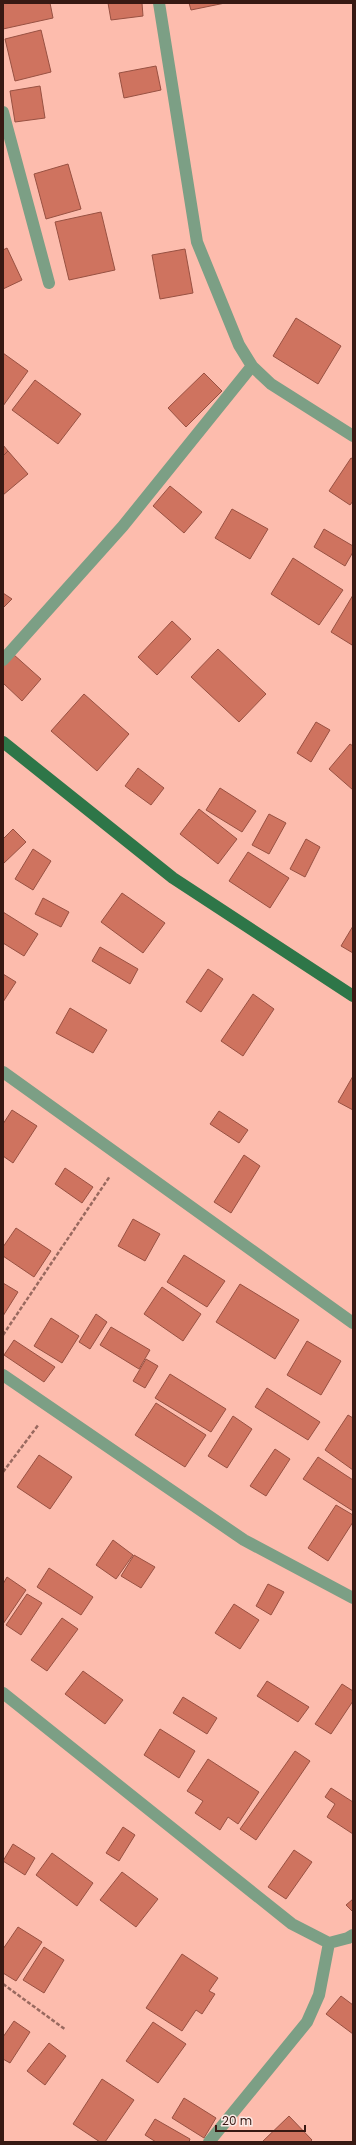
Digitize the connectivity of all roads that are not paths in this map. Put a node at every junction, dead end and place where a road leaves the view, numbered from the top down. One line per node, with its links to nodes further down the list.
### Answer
1 (159, 3): 4 (street)
2 (3, 112): 3 (street)
3 (49, 283)
4 (252, 366): 5 (street); 6 (street)
5 (353, 436)
6 (3, 660)
7 (3, 742): 8 (main road)
8 (353, 996)
9 (3, 1072): 10 (street)
10 (353, 1323)
11 (3, 1375): 12 (street)
12 (353, 1598)
13 (3, 1693): 15 (street)
14 (353, 1935): 15 (street)
15 (329, 1943): 16 (street)
16 (209, 2142)

